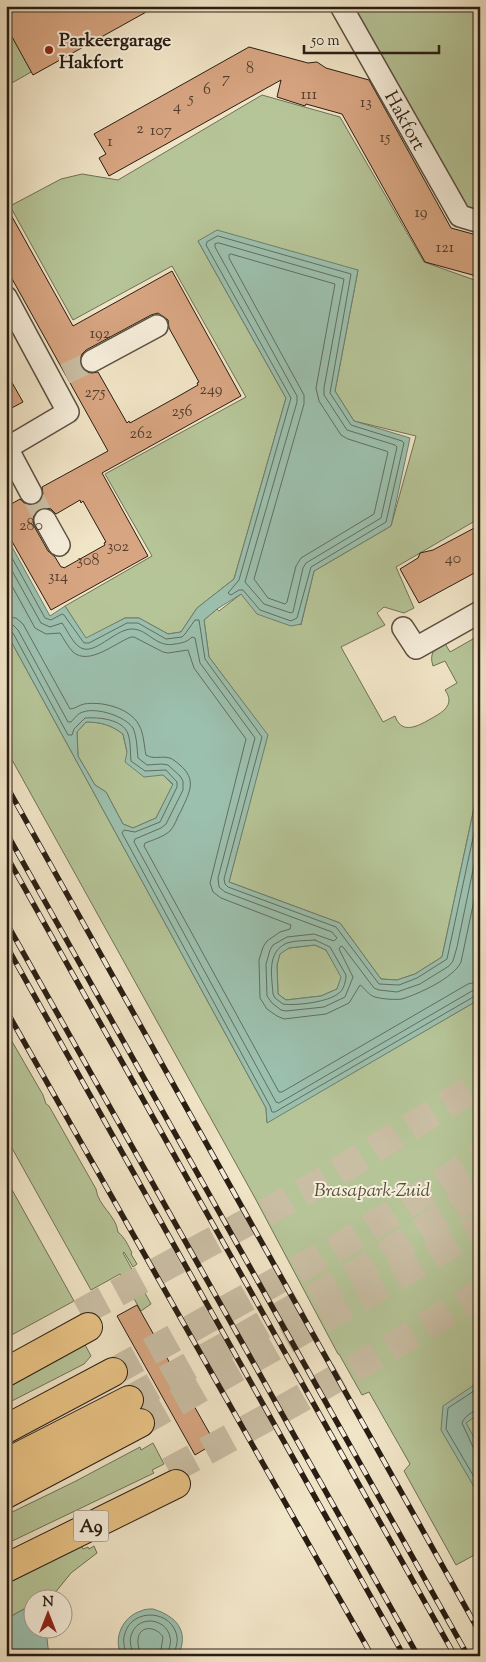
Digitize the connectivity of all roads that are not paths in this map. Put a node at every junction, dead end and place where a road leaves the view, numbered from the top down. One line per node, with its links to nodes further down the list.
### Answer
1 (341, 6): 2 (street, Hakfort)
2 (480, 222)
3 (6, 297): 6 (street)
4 (157, 326): 5 (street)
5 (92, 361)
6 (31, 493)
7 (45, 520): 8 (street)
8 (59, 545)
9 (480, 612): 10 (street)
10 (403, 628)
11 (6, 1355): 12 (highway)
12 (6, 1372)
13 (113, 1372): 14 (highway)
14 (6, 1429)
15 (6, 1463): 16 (highway)
16 (6, 1494)
17 (6, 1551): 18 (highway, A9)
18 (6, 1568)

